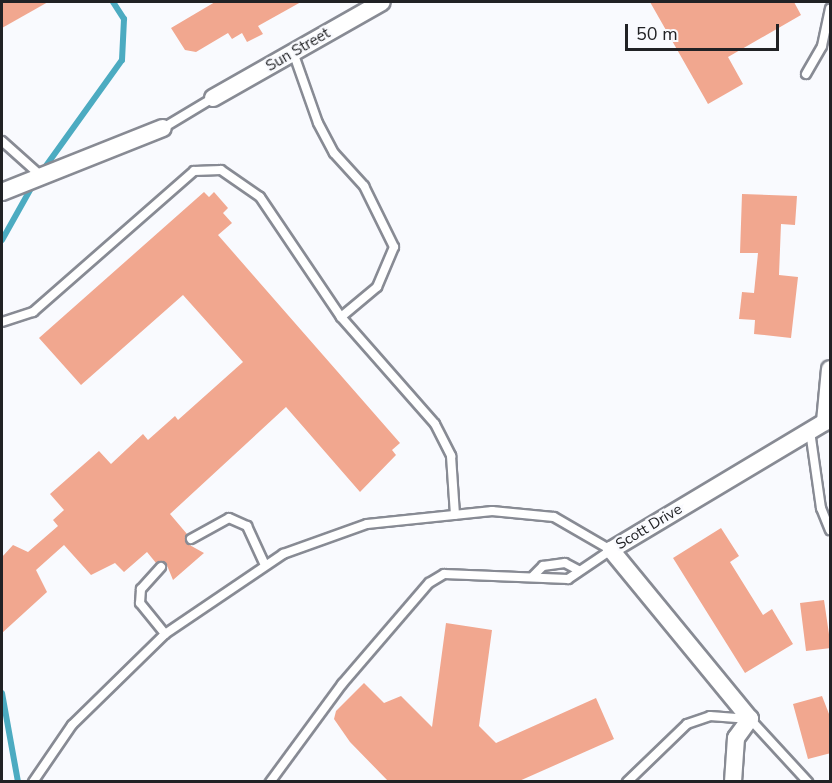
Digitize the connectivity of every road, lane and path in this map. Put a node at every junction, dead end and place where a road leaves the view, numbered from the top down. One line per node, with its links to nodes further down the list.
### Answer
1 (382, 2): 3 (street, Sun Street)
2 (831, 9): 4 (lane)
3 (293, 52): 5 (street, Sun Street); 10 (lane)
4 (806, 74)
5 (213, 98): 6 (lane)
6 (163, 128): 8 (street)
7 (2, 141): 8 (lane)
8 (40, 175): 9 (street)
9 (2, 192)
10 (341, 317): 11 (lane); 14 (lane)
11 (2, 322)
12 (831, 369): 13 (street, Scott Drive)
13 (810, 430): 15 (lane); 17 (street, Scott Drive)
14 (455, 515): 17 (lane); 18 (lane)
15 (831, 530)
16 (191, 538): 18 (lane)
17 (611, 550): 20 (lane); 23 (street, Scott Drive)
18 (264, 563): 22 (lane)
19 (161, 567): 22 (lane)
20 (578, 570): 21 (lane); 21 (lane)
21 (533, 576): 25 (lane)
22 (165, 634): 24 (lane)
23 (750, 719): 26 (lane); 27 (street); 28 (lane)
24 (33, 782)
25 (270, 782)
26 (627, 782)
27 (733, 782)
28 (808, 782)

